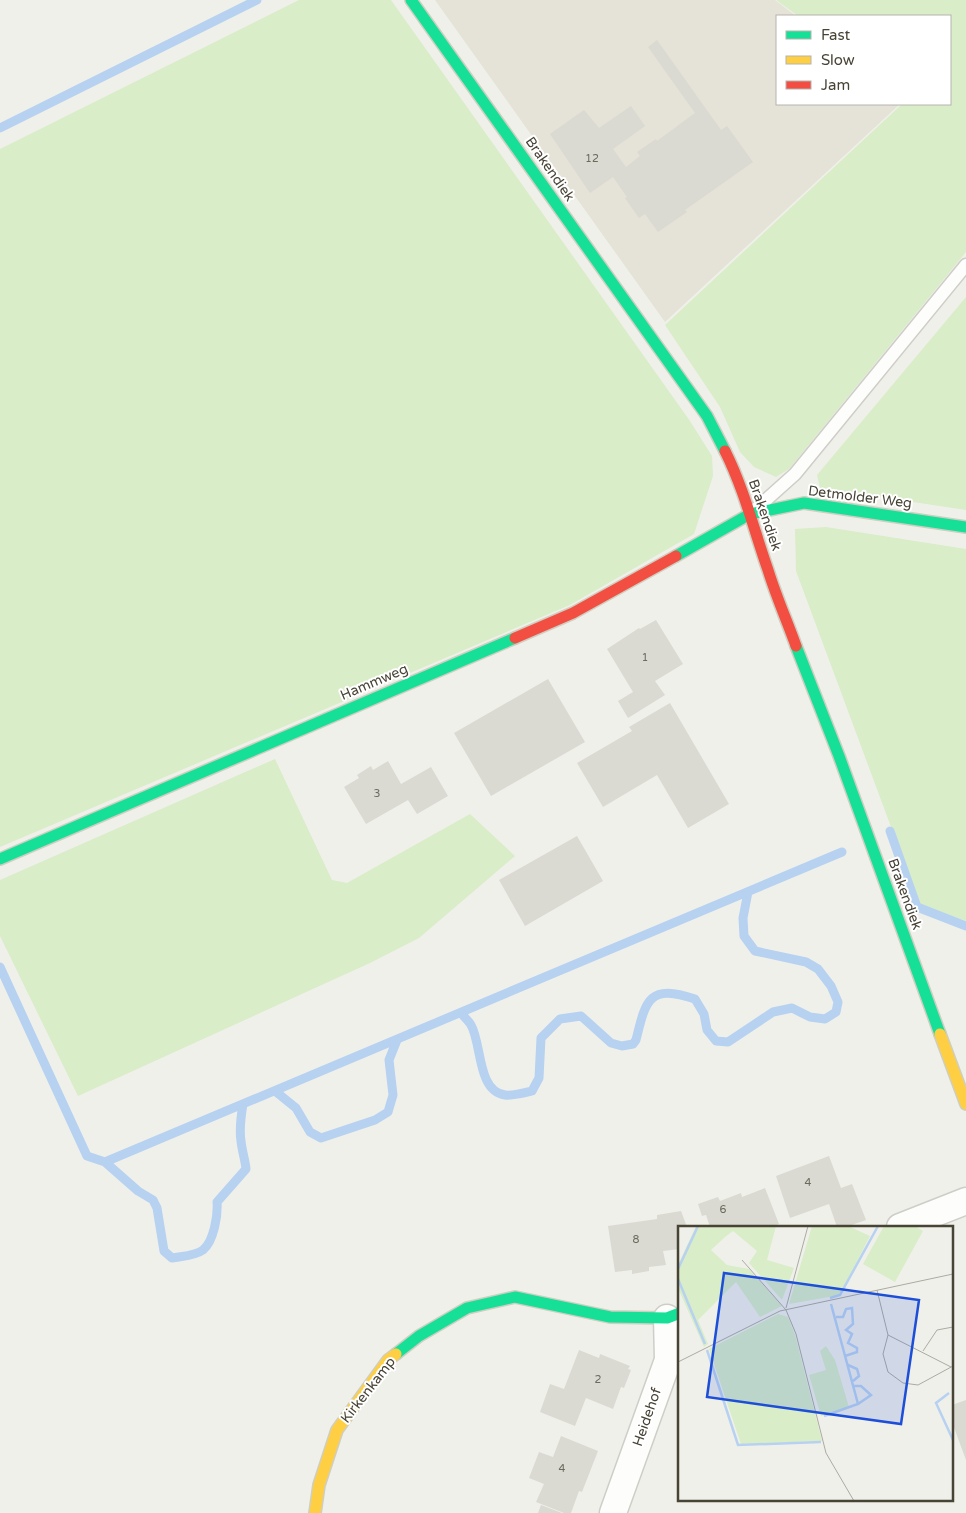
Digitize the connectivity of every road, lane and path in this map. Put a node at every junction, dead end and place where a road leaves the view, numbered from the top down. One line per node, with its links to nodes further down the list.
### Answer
1 (411, 0): 3 (street, Brakendiek)
2 (966, 265): 3 (lane)
3 (750, 514): 4 (street, Detmolder Weg); 5 (street, Hammweg); 6 (street, Brakendiek)
4 (966, 526)
5 (0, 859)
6 (966, 1104)
7 (966, 1201): 8 (street)
8 (903, 1226)
9 (673, 1316): 10 (street, Kirkenkamp); 11 (street, Heidehof)
10 (315, 1513)
11 (613, 1513)

